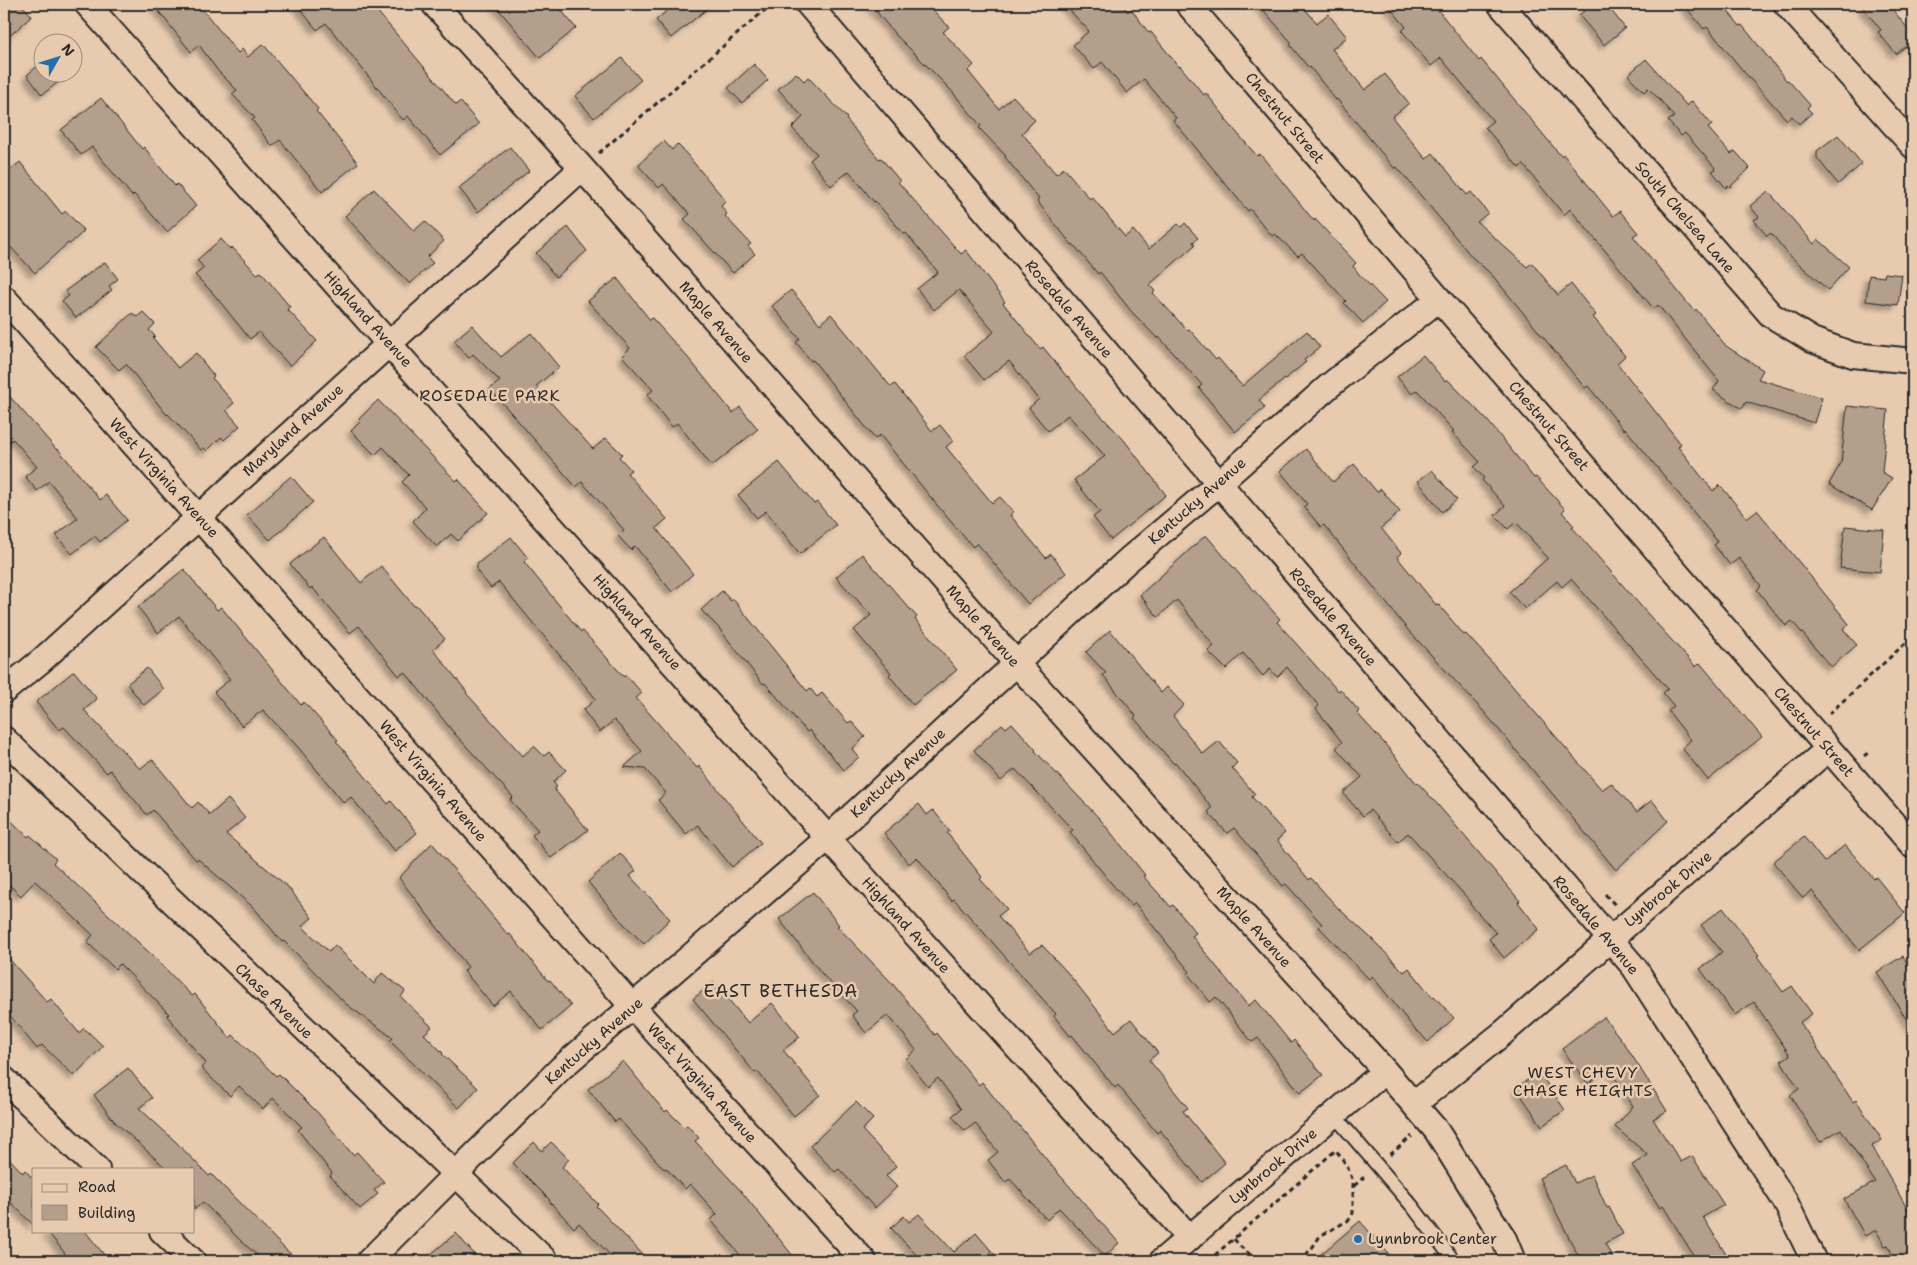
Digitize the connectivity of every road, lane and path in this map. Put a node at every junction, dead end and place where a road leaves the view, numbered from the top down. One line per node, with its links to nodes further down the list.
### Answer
1 (87, 4): 12 (street, Highland Avenue)
2 (434, 4): 9 (street, Maple Avenue)
3 (772, 4): 9 (path)
4 (808, 4): 14 (street, Rosedale Avenue)
5 (1188, 4): 11 (street, Chestnut Street)
6 (1500, 4): 13 (street, South Chelsea Lane)
7 (1786, 4): 8 (street)
8 (1913, 146)
9 (582, 168): 12 (street, Maryland Avenue); 17 (street, Maple Avenue)
10 (4, 298): 15 (street, West Virginia Avenue)
11 (1439, 299): 14 (street, Kentucky Avenue); 19 (street, Chestnut Street)
12 (390, 344): 15 (street, Maryland Avenue); 22 (street, Highland Avenue)
13 (1913, 361)
14 (1218, 484): 17 (street, Kentucky Avenue); 24 (street, Rosedale Avenue)
15 (198, 516): 18 (street, Maryland Avenue); 25 (street, West Virginia Avenue)
16 (1913, 636): 19 (path)
17 (1016, 664): 22 (street, Kentucky Avenue); 26 (street, Maple Avenue)
18 (4, 691)
19 (1812, 730): 21 (street, Chestnut Street)
20 (4, 739): 31 (street, Chase Avenue)
21 (1828, 749): 23 (street, Chestnut Street); 24 (street, Lynbrook Drive)
22 (828, 838): 25 (street, Kentucky Avenue); 33 (street, Highland Avenue)
23 (1913, 846)
24 (1609, 939): 28 (street, Lynbrook Drive); 45 (street, Rosedale Avenue)
25 (633, 1007): 31 (street, Kentucky Avenue); 38 (street, West Virginia Avenue)
26 (1385, 1071): 28 (street, Maple Avenue); 29 (street, Lynbrook Drive)
27 (4, 1079): 30 (street)
28 (1414, 1104): 44 (street, Maple Avenue)
29 (1334, 1114): 33 (street, Lynbrook Drive); 43 (lane)
30 (96, 1168)
31 (455, 1173): 36 (street, Kentucky Avenue); 37 (street, Chase Avenue)
32 (163, 1232): 35 (street)
33 (1190, 1238): 39 (street, Lynbrook Drive)
34 (1234, 1239): 40 (path); 41 (path); 42 (path)
35 (193, 1261)
36 (369, 1261)
37 (546, 1261)
38 (864, 1261)
39 (1162, 1261)
40 (1208, 1261)
41 (1255, 1261)
42 (1300, 1261)
43 (1454, 1261)
44 (1513, 1261)
45 (1814, 1261)

